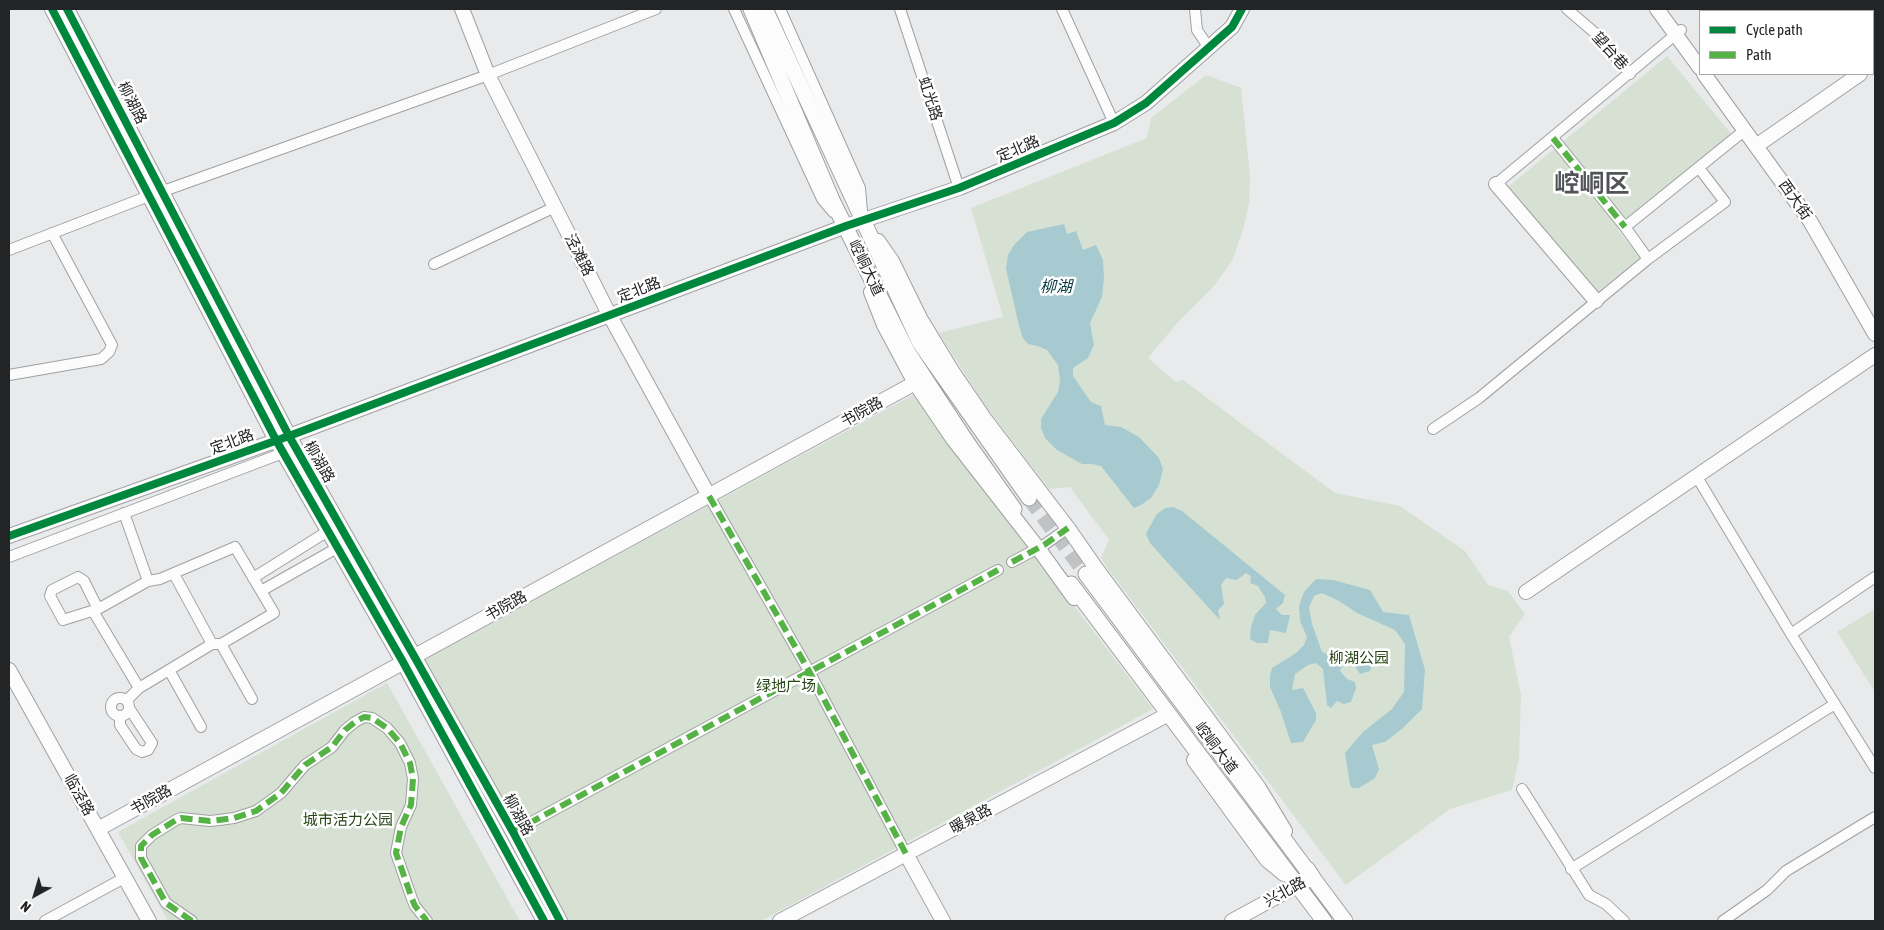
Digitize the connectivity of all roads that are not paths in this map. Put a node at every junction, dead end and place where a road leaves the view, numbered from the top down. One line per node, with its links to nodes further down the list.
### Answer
1 (52, 9): 32 (street, 柳湖路)
2 (67, 9): 32 (street, 柳湖路)
3 (462, 9): 21 (street, 泾滩路)
4 (656, 9): 21 (street)
5 (734, 9): 35 (street)
6 (751, 9): 35 (main road, 崆峒大道)
7 (765, 9): 34 (main road, 崆峒大道)
8 (780, 9): 34 (street)
9 (900, 9): 31 (street, 虹光路)
10 (1062, 9): 25 (street)
11 (1195, 9): 17 (street)
12 (1242, 9): 17 (street, 定北路)
13 (1567, 9): 20 (street, 望台巷)
14 (1657, 9): 16 (street)
15 (1666, 9): 16 (street)
16 (1678, 32): 18 (street); 19 (street); 20 (street)
17 (1209, 48): 25 (street, 定北路)
18 (1699, 55)
19 (1699, 66)
20 (1630, 74): 27 (street)
21 (488, 75): 32 (street); 33 (street, 泾滩路)
22 (1705, 75): 26 (street, 西大街)
23 (1714, 75): 28 (street, 西大街)
24 (1859, 75): 28 (street)
25 (1114, 123): 31 (street, 定北路)
26 (1745, 130): 28 (street, 西大街); 29 (street)
27 (1553, 138): 30 (street); 36 (street)
28 (1759, 144): 43 (street, 西大街); 44 (street, 西大街)
29 (1699, 168): 36 (street); 39 (street)
30 (1496, 184): 41 (street)
31 (959, 188): 34 (street, 定北路)
32 (156, 194): 37 (street); 49 (street, 柳湖路)
33 (555, 207): 40 (street); 42 (street, 泾滩路)
34 (863, 220): 35 (street, 定北路); 53 (main road, 崆峒大道); 56 (street)
35 (846, 226): 42 (street, 定北路); 47 (street); 54 (main road, 崆峒大道)
36 (1625, 227): 39 (street)
37 (52, 233): 38 (street); 46 (street)
38 (9, 250)
39 (1648, 258): 41 (street)
40 (434, 264)
41 (1596, 301): 48 (street)
42 (610, 316): 49 (street, 定北路); 52 (street, 泾滩路)
43 (1875, 320)
44 (1875, 334)
45 (1875, 355): 51 (street)
46 (9, 375)
47 (915, 383): 52 (street, 书院路); 60 (street)
48 (1433, 429)
49 (282, 438): 50 (street, 柳湖路); 58 (street, 定北路); 75 (street, 柳湖路)
50 (283, 453): 55 (street); 57 (street, 柳湖路)
51 (1697, 477): 71 (street); 73 (street)
52 (709, 496): 75 (street, 书院路); 78 (street)
53 (1029, 498)
54 (1014, 509)
55 (124, 513): 61 (street); 68 (street)
56 (1068, 528): 60 (street); 93 (street)
57 (328, 531): 59 (street, 柳湖路); 67 (street)
58 (9, 536)
59 (337, 548): 70 (street); 75 (street, 柳湖路)
60 (1038, 548): 62 (street); 84 (street)
61 (9, 557)
62 (1012, 562)
63 (998, 570): 78 (street)
64 (174, 574): 67 (street); 68 (street); 74 (street)
65 (1086, 574): 93 (main road, 崆峒大道)
66 (1875, 577): 73 (street)
67 (253, 578): 70 (street)
68 (148, 580): 72 (street)
69 (1071, 584): 95 (main road, 崆峒大道)
70 (261, 591): 74 (street)
71 (1526, 592)
72 (95, 610): 72 (street); 79 (street)
73 (1791, 634): 82 (street)
74 (217, 644): 77 (street); 80 (street)
75 (408, 659): 89 (street, 书院路); 90 (street, 柳湖路); 100 (street, 柳湖路)
76 (9, 670): 89 (street, 临泾路)
77 (169, 670): 79 (street); 85 (street)
78 (809, 670): 90 (street); 91 (street)
79 (139, 688): 81 (street)
80 (252, 699)
81 (128, 704): 83 (street); 83 (street); 83 (street)
82 (1835, 704): 86 (street); 92 (street)
83 (120, 716)
84 (1163, 717): 91 (street, 暖泉路); 95 (street)
85 (201, 727)
86 (1875, 768)
87 (1522, 789): 92 (street)
88 (1875, 817): 108 (street)
89 (98, 829): 94 (street, 临泾路)
90 (513, 832): 101 (street, 柳湖路)
91 (906, 854): 102 (street, 暖泉路); 103 (street)
92 (1572, 869): 107 (street)
93 (1313, 877): 95 (street, 兴北路); 106 (main road, 崆峒大道)
94 (124, 878): 96 (street); 97 (street, 临泾路)
95 (1297, 885): 104 (street, 兴北路); 105 (main road, 崆峒大道)
96 (45, 921)
97 (149, 921)
98 (192, 921): 99 (street)
99 (427, 921)
100 (544, 921)
101 (560, 921)
102 (780, 921)
103 (943, 921)
104 (1232, 921)
105 (1324, 921)
106 (1346, 921)
107 (1624, 921)
108 (1723, 921)

